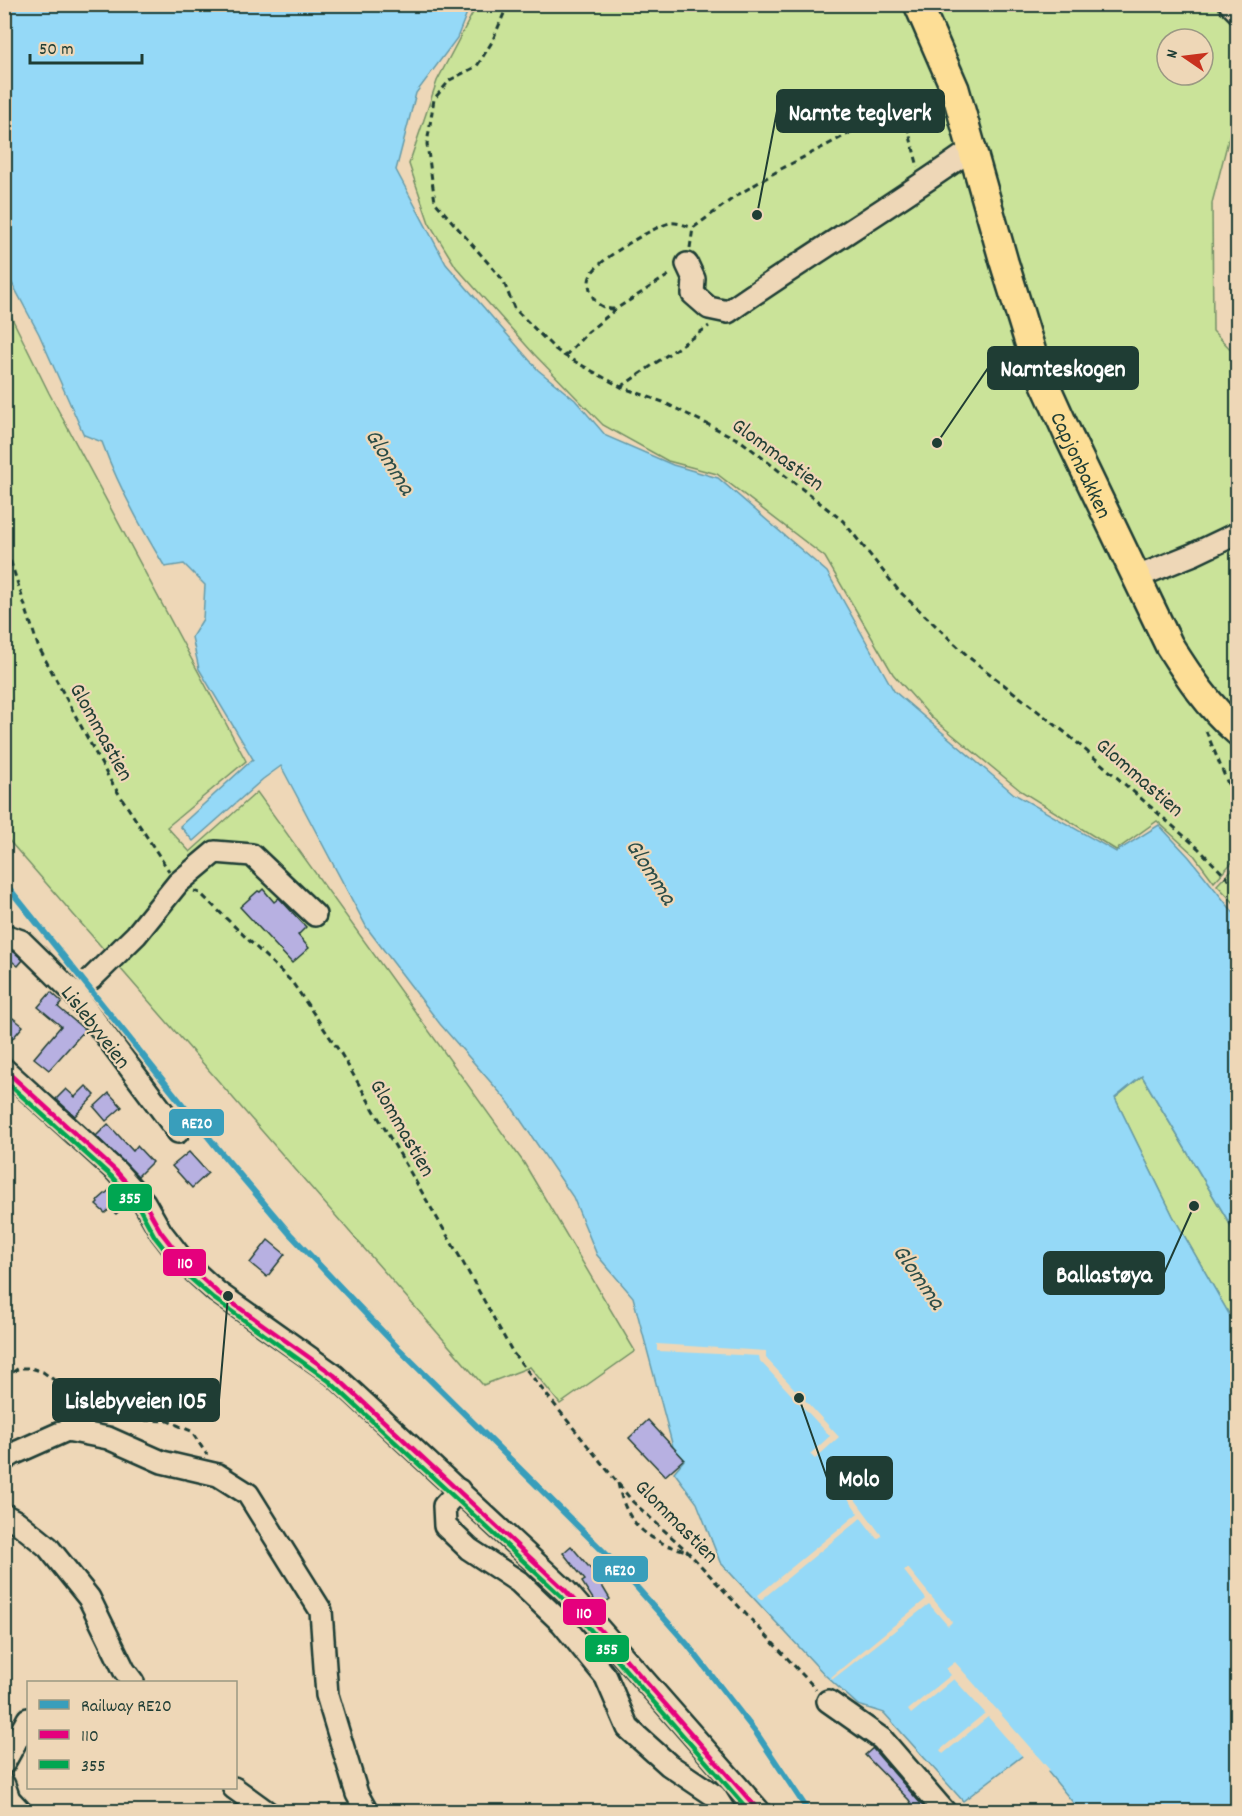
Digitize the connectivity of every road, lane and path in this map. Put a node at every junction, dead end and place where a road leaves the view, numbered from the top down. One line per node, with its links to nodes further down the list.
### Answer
1 (508, 4): 12 (path, Glommastien)
2 (918, 4): 5 (main road, Capjonbakken)
3 (1230, 4): 4 (street)
4 (1238, 12)
5 (951, 80): 6 (path); 7 (main road, Capjonbakken)
6 (902, 106): 8 (path); 10 (path)
7 (972, 149): 8 (street); 16 (main road, Capjonbakken)
8 (922, 184): 11 (street)
9 (687, 264): 10 (path); 11 (street)
10 (616, 309): 12 (path)
11 (728, 312): 13 (path)
12 (565, 356): 13 (path, Glommastien)
13 (621, 387): 21 (path, Glommastien)
14 (1238, 533): 16 (street)
15 (4, 541): 20 (path, Glommastien)
16 (1137, 578): 18 (main road, Capjonbakken)
17 (1205, 728): 19 (path)
18 (1238, 732)
19 (1238, 808)
20 (178, 883): 22 (street); 24 (street); 30 (path, Glommastien)
21 (1238, 884)
22 (315, 915)
23 (4, 935): 24 (street, Lislebyveien)
24 (82, 986): 26 (street, Lislebyveien)
25 (4, 1068): 31 (street)
26 (178, 1132)
27 (4, 1378): 29 (path)
28 (4, 1460): 29 (street)
29 (218, 1475): 42 (street)
30 (617, 1482): 33 (path, Glommastien); 33 (path)
31 (459, 1490): 43 (street); 44 (street)
32 (4, 1515): 34 (street)
33 (687, 1551): 35 (path, Glommastien)
34 (132, 1681)
35 (828, 1701): 45 (street)
36 (27, 1721): 37 (street)
37 (4, 1763)
38 (4, 1785): 40 (street)
39 (235, 1789): 41 (street)
40 (21, 1812)
41 (267, 1812)
42 (367, 1812)
43 (725, 1812)
44 (760, 1812)
45 (945, 1812)

